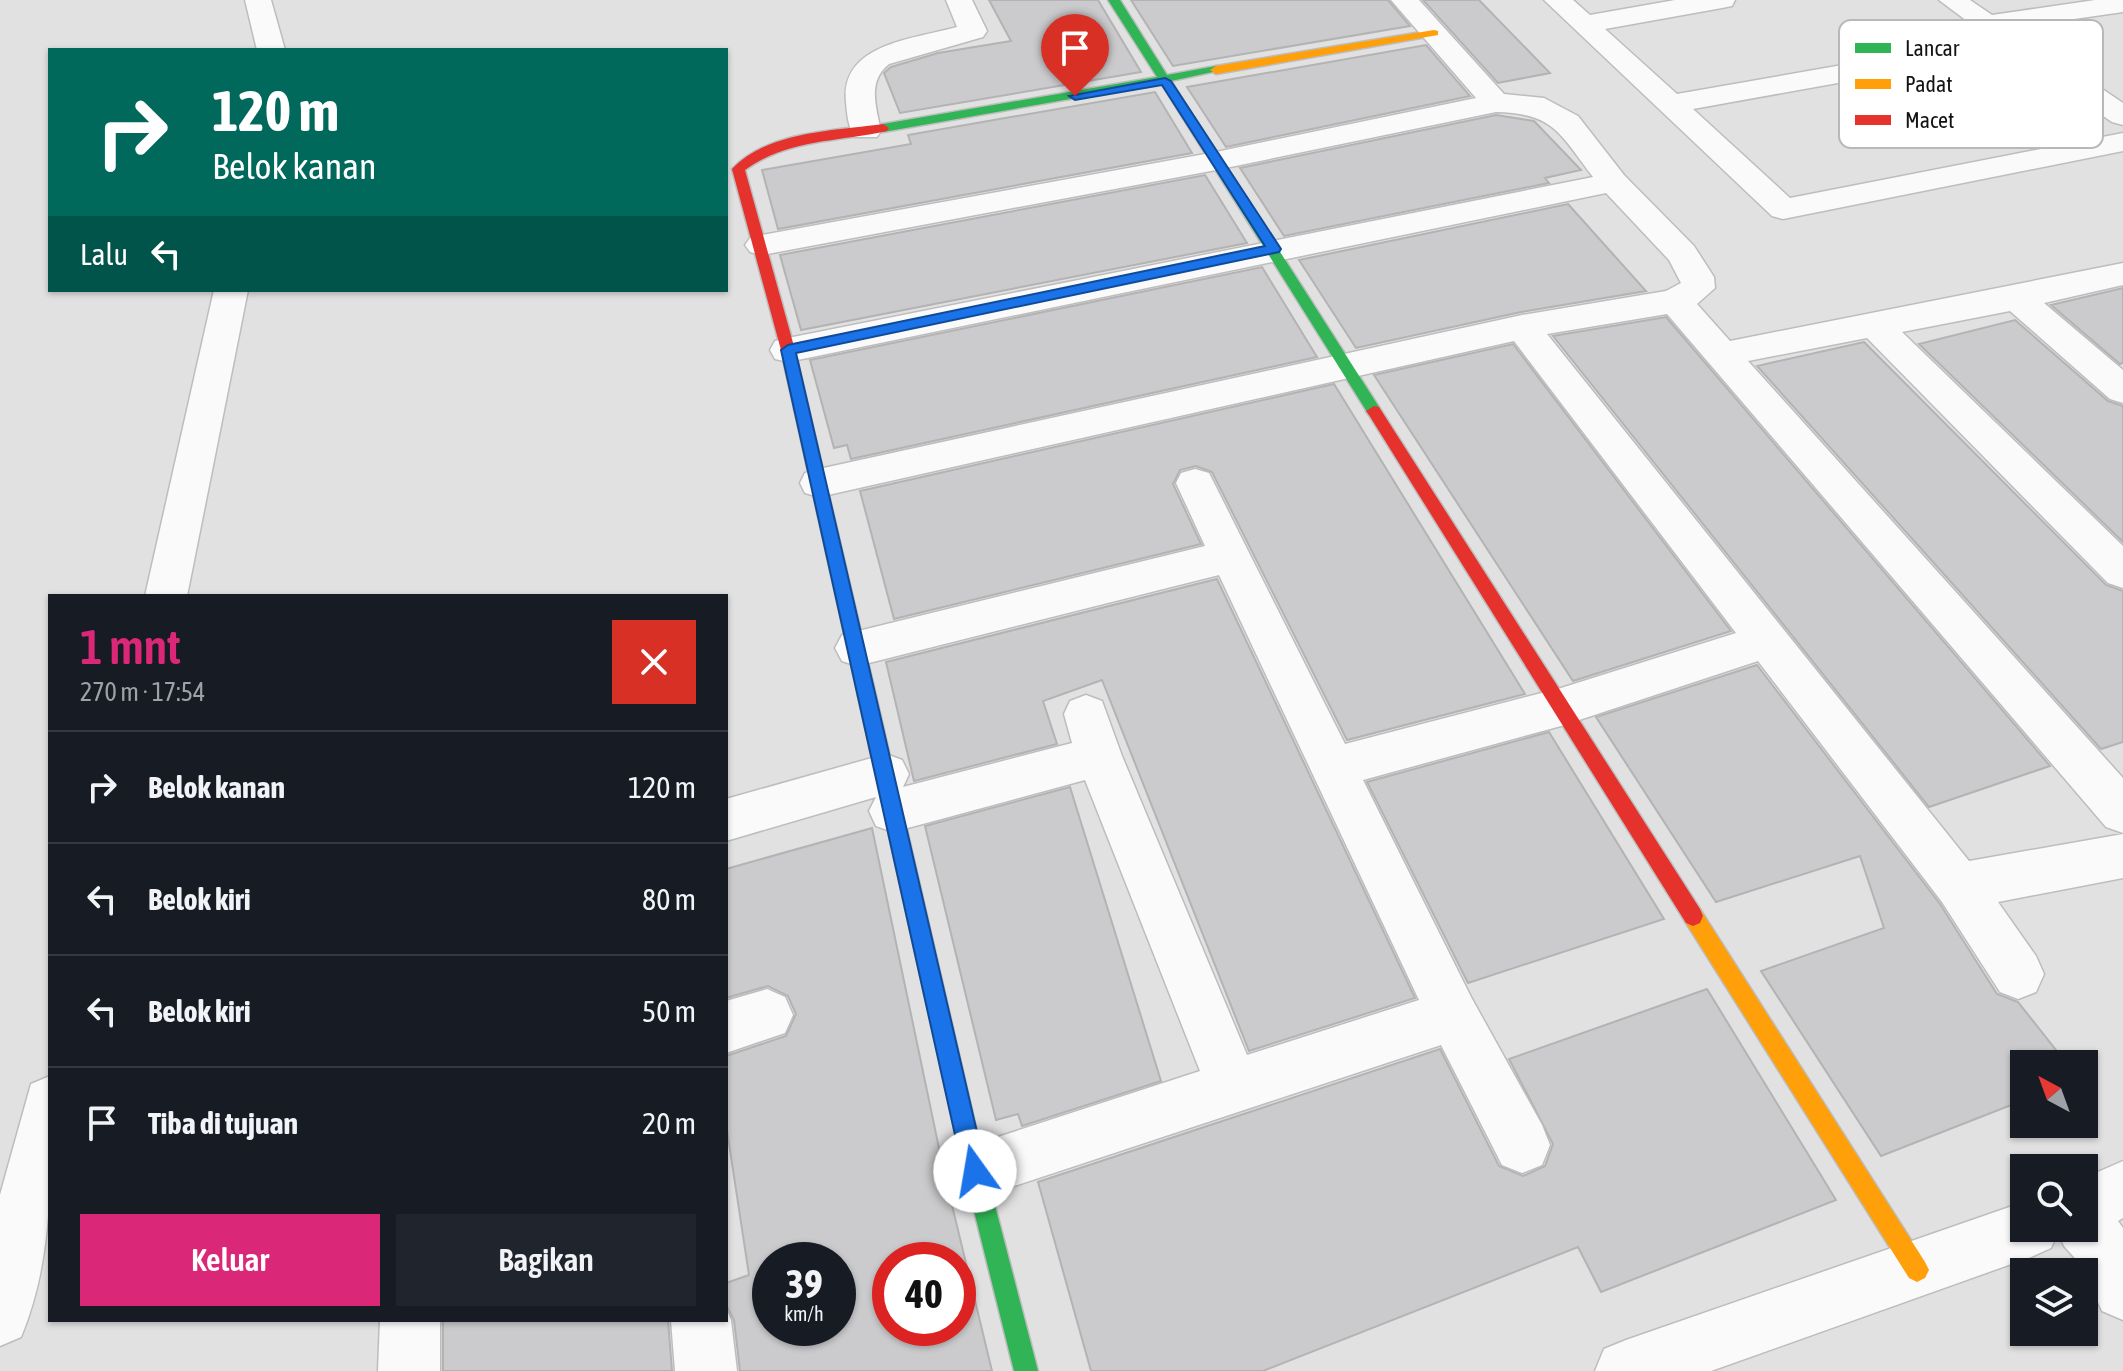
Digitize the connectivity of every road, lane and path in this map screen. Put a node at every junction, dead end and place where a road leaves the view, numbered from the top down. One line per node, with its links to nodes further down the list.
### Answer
1 (258, 0): 13 (street)
2 (959, 0): 20 (street)
3 (1114, 0): 15 (street)
4 (1404, 0): 12 (street)
5 (1557, 0): 11 (street)
6 (1722, 0): 11 (street)
7 (1952, 0): 9 (street)
8 (2123, 4): 10 (street)
9 (1980, 20)
10 (2013, 20)
11 (1584, 24): 18 (street)
12 (1434, 33): 15 (street); 16 (street)
13 (270, 48)
14 (1839, 74): 18 (street)
15 (1165, 81): 20 (street); 24 (street)
16 (1496, 103): 24 (street); 25 (street)
17 (2103, 103): 19 (street)
18 (1672, 104): 23 (street)
19 (2123, 116)
20 (866, 131): 26 (street)
21 (2123, 142): 22 (street)
22 (2103, 146)
23 (2094, 148)
24 (1216, 161): 26 (street); 27 (street)
25 (1613, 182): 27 (street); 31 (street)
26 (762, 245): 34 (street)
27 (1274, 249): 34 (street); 36 (street)
28 (2123, 274): 30 (street)
29 (231, 292): 42 (street)
30 (2017, 298): 32 (street); 37 (street)
31 (1675, 301): 33 (street); 35 (street)
32 (1875, 326): 35 (street); 41 (street)
33 (1522, 327): 36 (street); 43 (street)
34 (788, 350): 38 (street)
35 (1723, 354): 48 (street)
36 (1345, 365): 38 (street); 45 (street)
37 (2123, 390)
38 (819, 483): 44 (street)
39 (1195, 483): 40 (street)
40 (1231, 556): 44 (street); 46 (street)
41 (2123, 572)
42 (166, 594)
43 (1769, 640): 45 (street); 51 (street)
44 (857, 648): 47 (street)
45 (1561, 707): 46 (street); 62 (street)
46 (1336, 767): 53 (street)
47 (889, 792): 49 (street); 54 (street); 57 (street)
48 (2123, 812)
49 (728, 820)
50 (2123, 856): 51 (street)
51 (1959, 886): 52 (street)
52 (2018, 974)
53 (1453, 1015): 54 (street); 56 (street)
54 (1234, 1089): 57 (street)
55 (48, 1112): 64 (street)
56 (1522, 1145)
57 (975, 1171): 69 (street)
58 (2123, 1189): 59 (street)
59 (2098, 1201)
60 (2010, 1236): 62 (street)
61 (2098, 1242): 63 (street)
62 (1917, 1270): 70 (street)
63 (2123, 1290)
64 (0, 1316)
65 (410, 1322): 67 (street)
66 (701, 1322): 68 (street)
67 (409, 1371)
68 (706, 1371)
69 (1026, 1371)
70 (1626, 1371)

